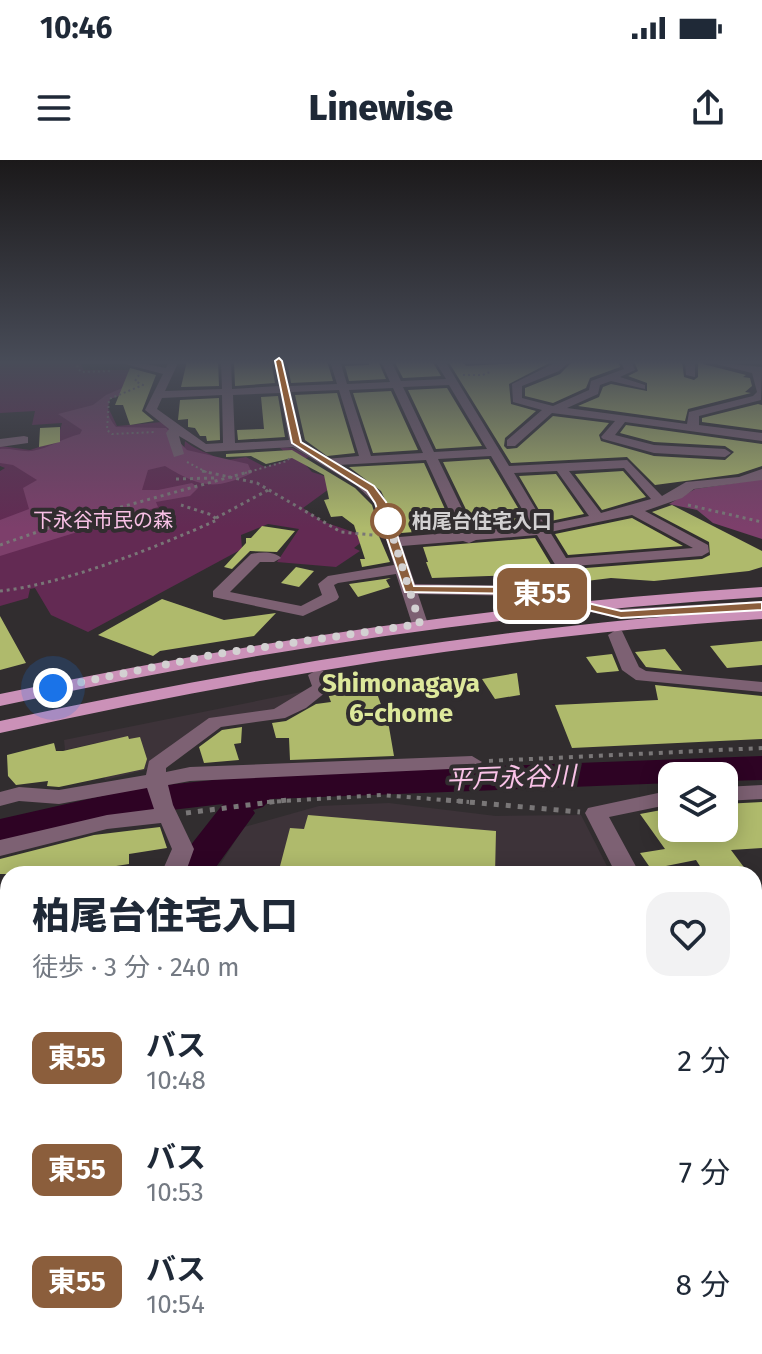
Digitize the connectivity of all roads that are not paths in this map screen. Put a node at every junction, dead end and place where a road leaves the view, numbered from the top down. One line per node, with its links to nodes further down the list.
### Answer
1 (162, 417): 11 (street)
2 (228, 417): 17 (street)
3 (290, 417): 16 (street)
4 (353, 417): 22 (street)
5 (412, 417): 20 (street)
6 (476, 417): 21 (street)
7 (545, 417): 21 (street)
8 (613, 417): 10 (street)
9 (693, 417): 12 (street)
10 (623, 418): 12 (street); 18 (street)
11 (176, 426): 17 (street); 19 (street)
12 (693, 426): 13 (street)
13 (762, 437)
14 (24, 440): 15 (street)
15 (0, 443)
16 (296, 443): 17 (street); 23 (street)
17 (229, 447)
18 (725, 453)
19 (178, 454)
20 (430, 455): 21 (street); 22 (street); 30 (street)
21 (503, 456): 24 (street); 29 (street)
22 (366, 458): 23 (street)
23 (327, 462): 31 (street)
24 (560, 467): 26 (street); 28 (street)
25 (762, 473): 26 (street)
26 (659, 500): 27 (street)
27 (634, 510): 28 (street); 29 (street)
28 (598, 519): 29 (street)
29 (541, 530): 30 (street)
30 (469, 539): 31 (street)
31 (395, 542): 33 (street)
32 (274, 558): 33 (street)
33 (403, 568): 34 (street)
34 (409, 589): 36 (street); 38 (street)
35 (762, 592): 38 (main road)
36 (762, 604): 44 (main road)
37 (762, 614): 45 (main road)
38 (420, 624): 43 (main road)
39 (762, 624): 40 (main road)
40 (616, 635): 41 (main road); 42 (street)
41 (317, 675): 46 (main road); 48 (street)
42 (762, 687)
43 (0, 700)
44 (0, 711)
45 (0, 727)
46 (0, 738)
47 (472, 762): 48 (street)
48 (156, 780): 52 (street); 54 (street)
49 (0, 781): 52 (street)
50 (762, 792): 51 (street)
51 (738, 793)
52 (10, 797)
53 (658, 800): 57 (street)
54 (166, 812): 55 (street); 56 (street)
55 (0, 848)
56 (180, 866)
57 (624, 866)

